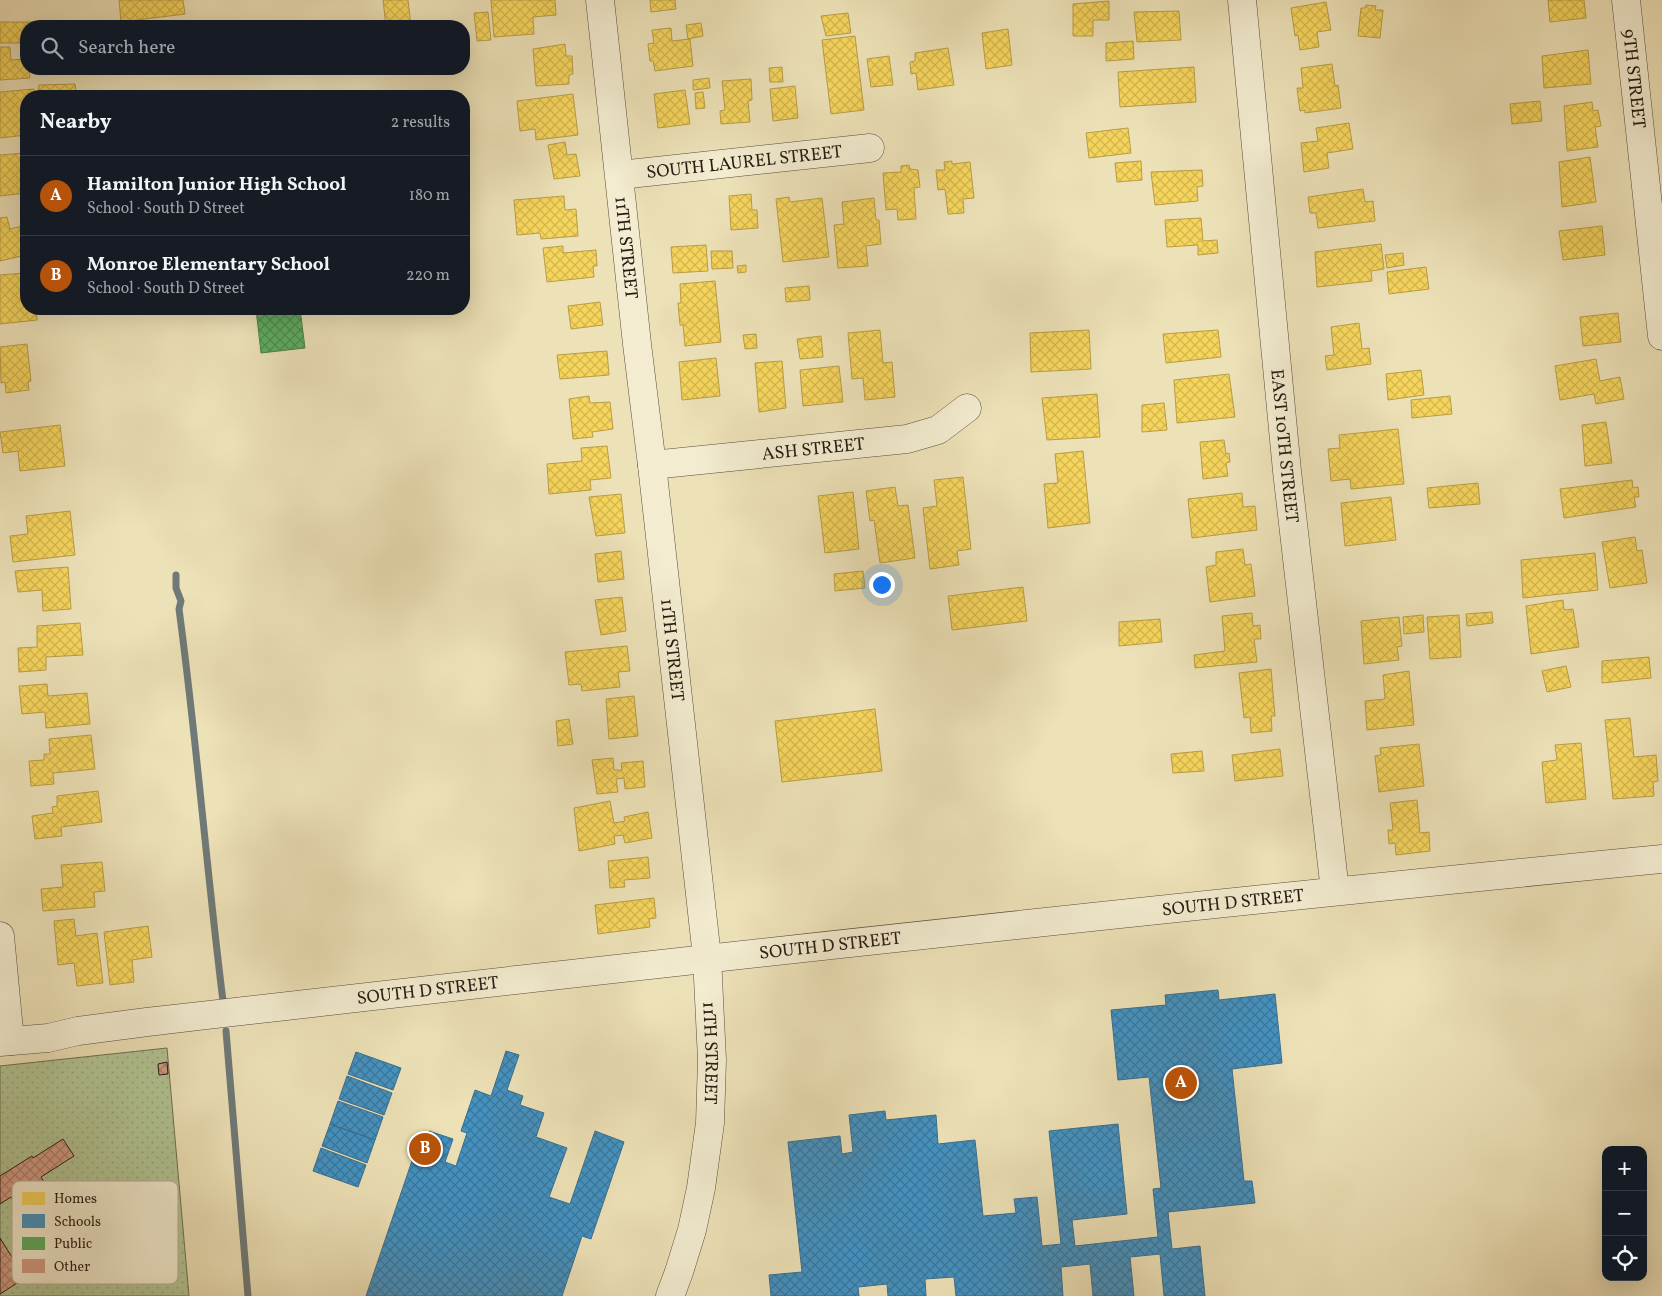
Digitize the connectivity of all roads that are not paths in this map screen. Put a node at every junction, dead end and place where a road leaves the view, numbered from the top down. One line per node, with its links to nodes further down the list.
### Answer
1 (600, 0): 5 (street, 11TH STREET)
2 (1242, 0): 10 (street, EAST 10TH STREET)
3 (1626, 0): 6 (street, 9TH STREET)
4 (870, 148): 5 (street, SOUTH LAUREL STREET)
5 (620, 174): 8 (street, 11TH STREET)
6 (1662, 336)
7 (967, 408): 8 (street, ASH STREET)
8 (652, 465): 12 (street, 11TH STREET)
9 (1662, 858): 10 (street, SOUTH D STREET)
10 (1335, 890): 12 (street, SOUTH D STREET)
11 (0, 936): 13 (street)
12 (707, 957): 13 (street, SOUTH D STREET); 14 (street, 11TH STREET)
13 (5, 1041)
14 (670, 1296)

